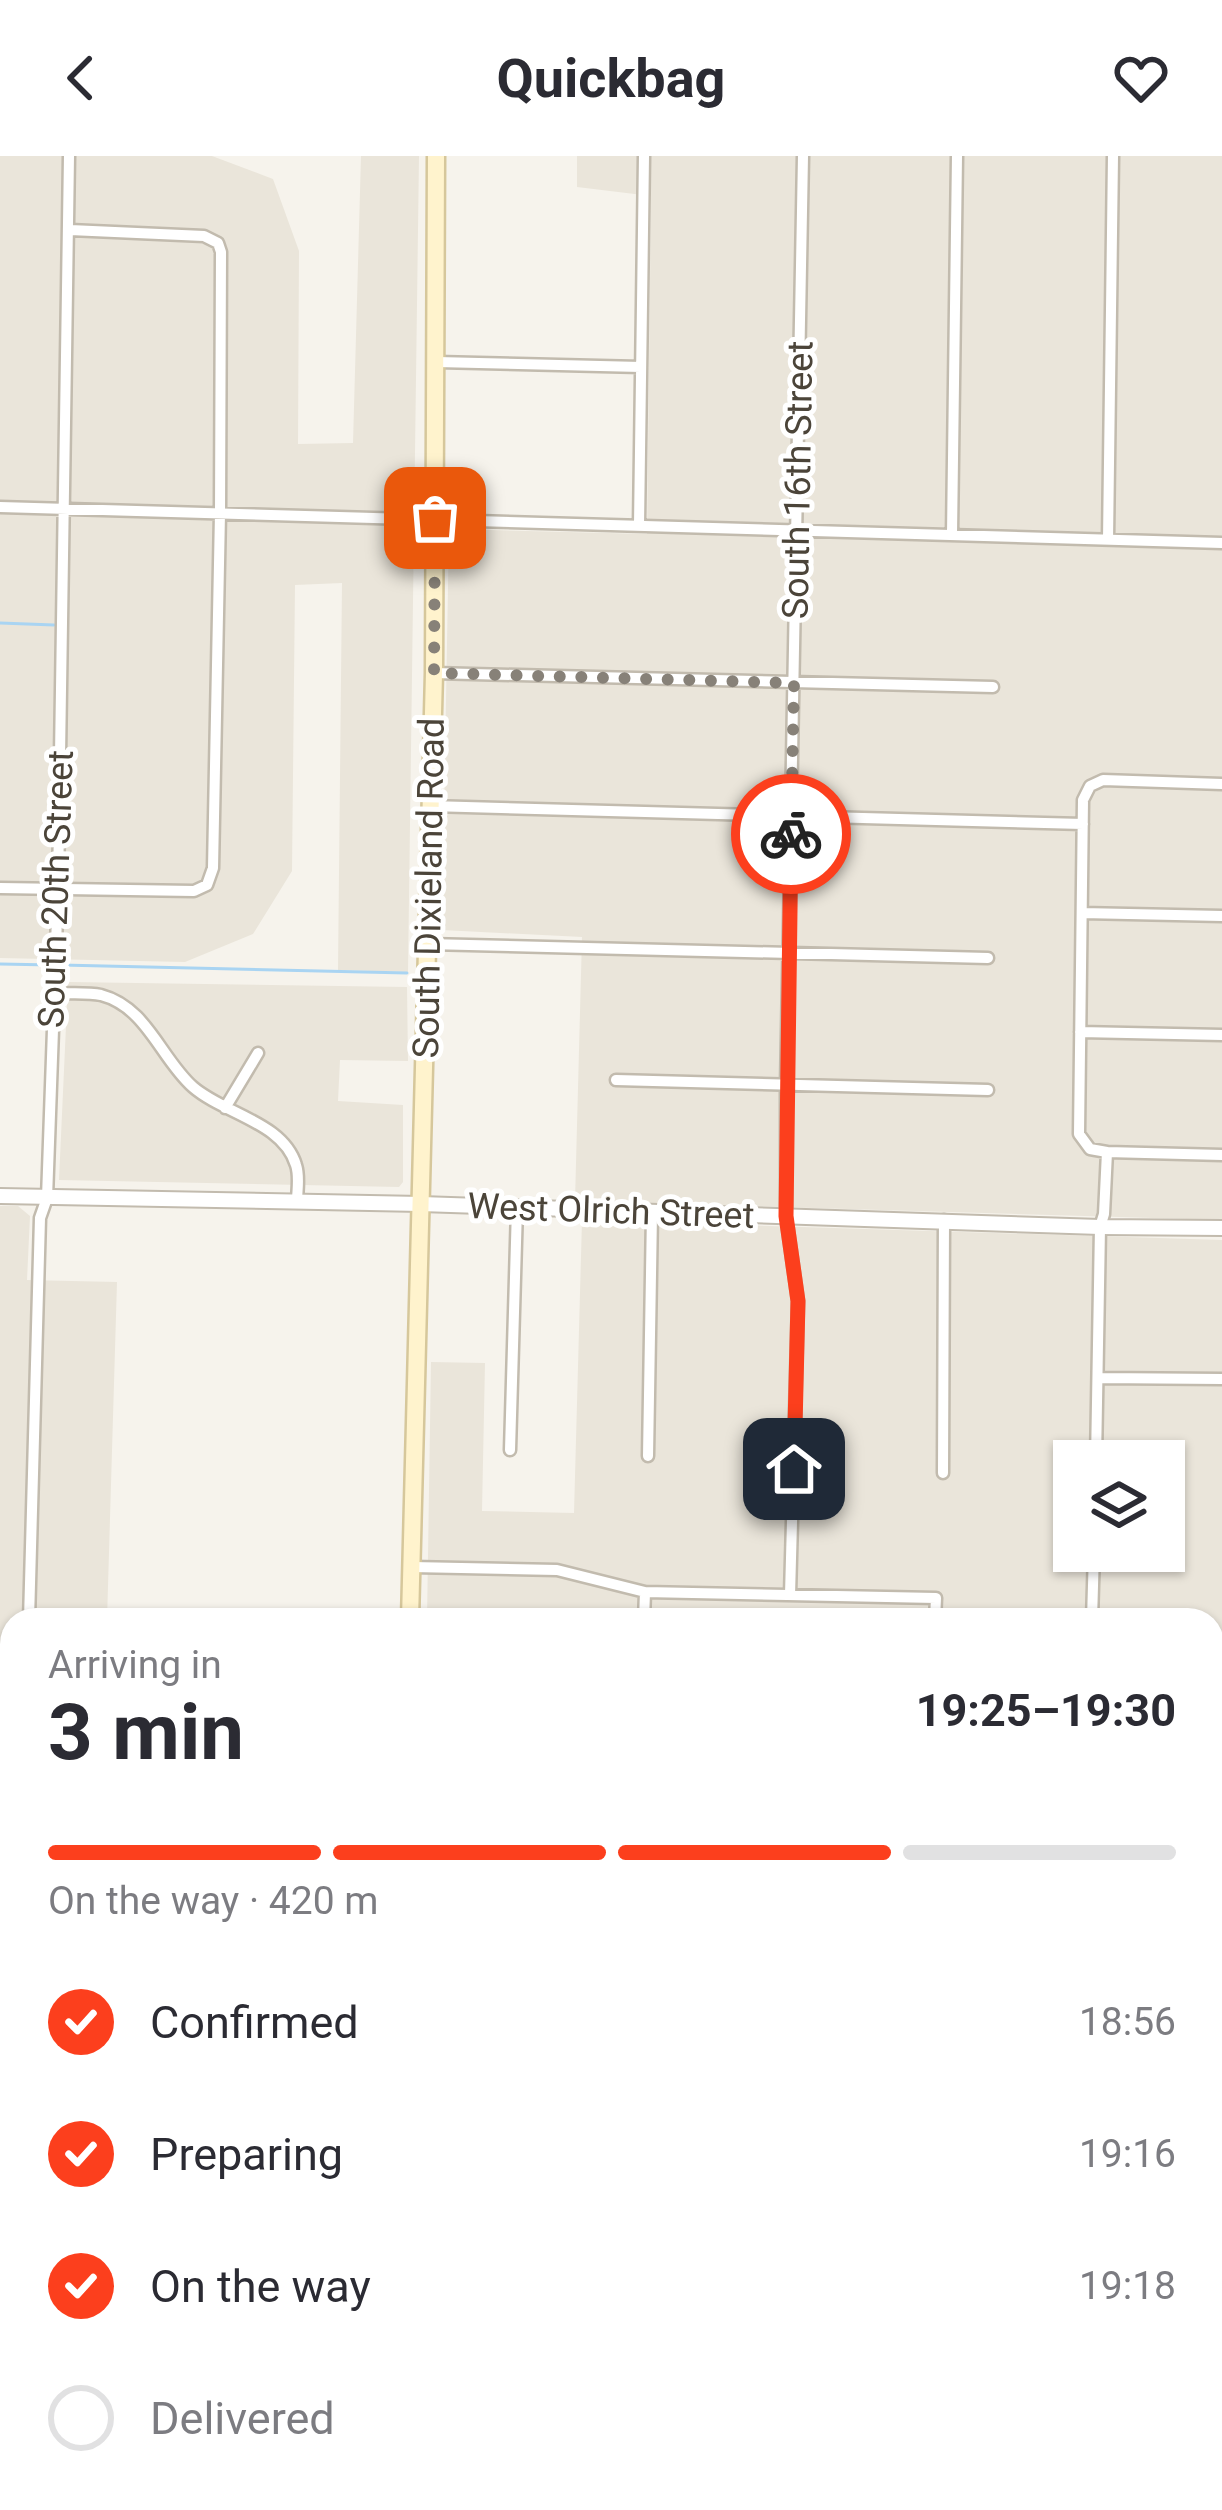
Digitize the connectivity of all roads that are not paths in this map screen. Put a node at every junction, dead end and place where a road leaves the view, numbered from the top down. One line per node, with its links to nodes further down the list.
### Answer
1 (69, 156): 7 (street, South 20th Street)
2 (436, 156): 8 (main road, South Dixieland Road)
3 (644, 156): 9 (street)
4 (803, 156): 15 (street, South 16th Street)
5 (957, 156): 16 (street)
6 (1113, 156): 17 (street)
7 (70, 230): 11 (street, South 20th Street); 12 (street)
8 (437, 362): 9 (street); 13 (main road, South Dixieland Road)
9 (641, 367): 14 (street)
10 (0, 507): 11 (street)
11 (64, 508): 12 (street); 27 (street, South 20th Street)
12 (220, 513): 13 (street); 27 (street)
13 (435, 518): 14 (street); 19 (main road, South Dixieland Road)
14 (639, 525): 15 (street)
15 (798, 529): 16 (street); 20 (street, South 16th Street)
16 (952, 534): 17 (street)
17 (1108, 540): 18 (street)
18 (1222, 543)
19 (434, 673): 20 (street); 23 (main road, South Dixieland Road)
20 (794, 683): 21 (street); 24 (street, South 16th Street)
21 (993, 687)
22 (1222, 784): 25 (street)
23 (430, 806): 24 (street); 30 (main road, South Dixieland Road)
24 (791, 816): 25 (street); 31 (street, South 16th Street)
25 (1083, 824): 28 (street)
26 (0, 888): 27 (street)
27 (58, 889): 33 (street, South 20th Street)
28 (1082, 913): 29 (street); 34 (street)
29 (1222, 916)
30 (428, 944): 31 (street); 46 (main road, South Dixieland Road)
31 (789, 951): 32 (street); 38 (street, South 16th Street)
32 (988, 958)
33 (54, 993): 40 (street); 44 (street, South 20th Street)
34 (1080, 1031): 35 (street); 41 (street)
35 (1222, 1035)
36 (258, 1054): 40 (street)
37 (616, 1080): 38 (street)
38 (786, 1086): 39 (street); 49 (street, South 16th Street)
39 (988, 1090)
40 (225, 1108): 45 (street)
41 (1107, 1152): 42 (street); 51 (street)
42 (1222, 1155)
43 (0, 1196): 44 (street, West Olrich Street)
44 (47, 1198): 45 (street, West Olrich Street); 63 (street, South 20th Street)
45 (297, 1202): 46 (street, West Olrich Street)
46 (421, 1204): 47 (street, West Olrich Street); 59 (main road, South Dixieland Road)
47 (517, 1208): 48 (street, West Olrich Street); 56 (street)
48 (652, 1213): 49 (street, West Olrich Street); 57 (street)
49 (786, 1216): 50 (street, West Olrich Street); 62 (street, South 16th Street)
50 (944, 1220): 51 (street, West Olrich Street); 58 (street)
51 (1100, 1227): 52 (street, West Olrich Street); 53 (street)
52 (1222, 1228)
53 (1098, 1378): 54 (street); 55 (street)
54 (1222, 1379)
55 (1097, 1440)
56 (510, 1450)
57 (648, 1456)
58 (943, 1473)
59 (412, 1567): 61 (street); 64 (main road, South Dixieland Road)
60 (1093, 1572): 67 (street)
61 (645, 1592): 62 (street); 65 (street)
62 (790, 1595): 66 (street)
63 (29, 1608)
64 (410, 1608)
65 (644, 1608)
66 (936, 1608)
67 (1092, 1608)

